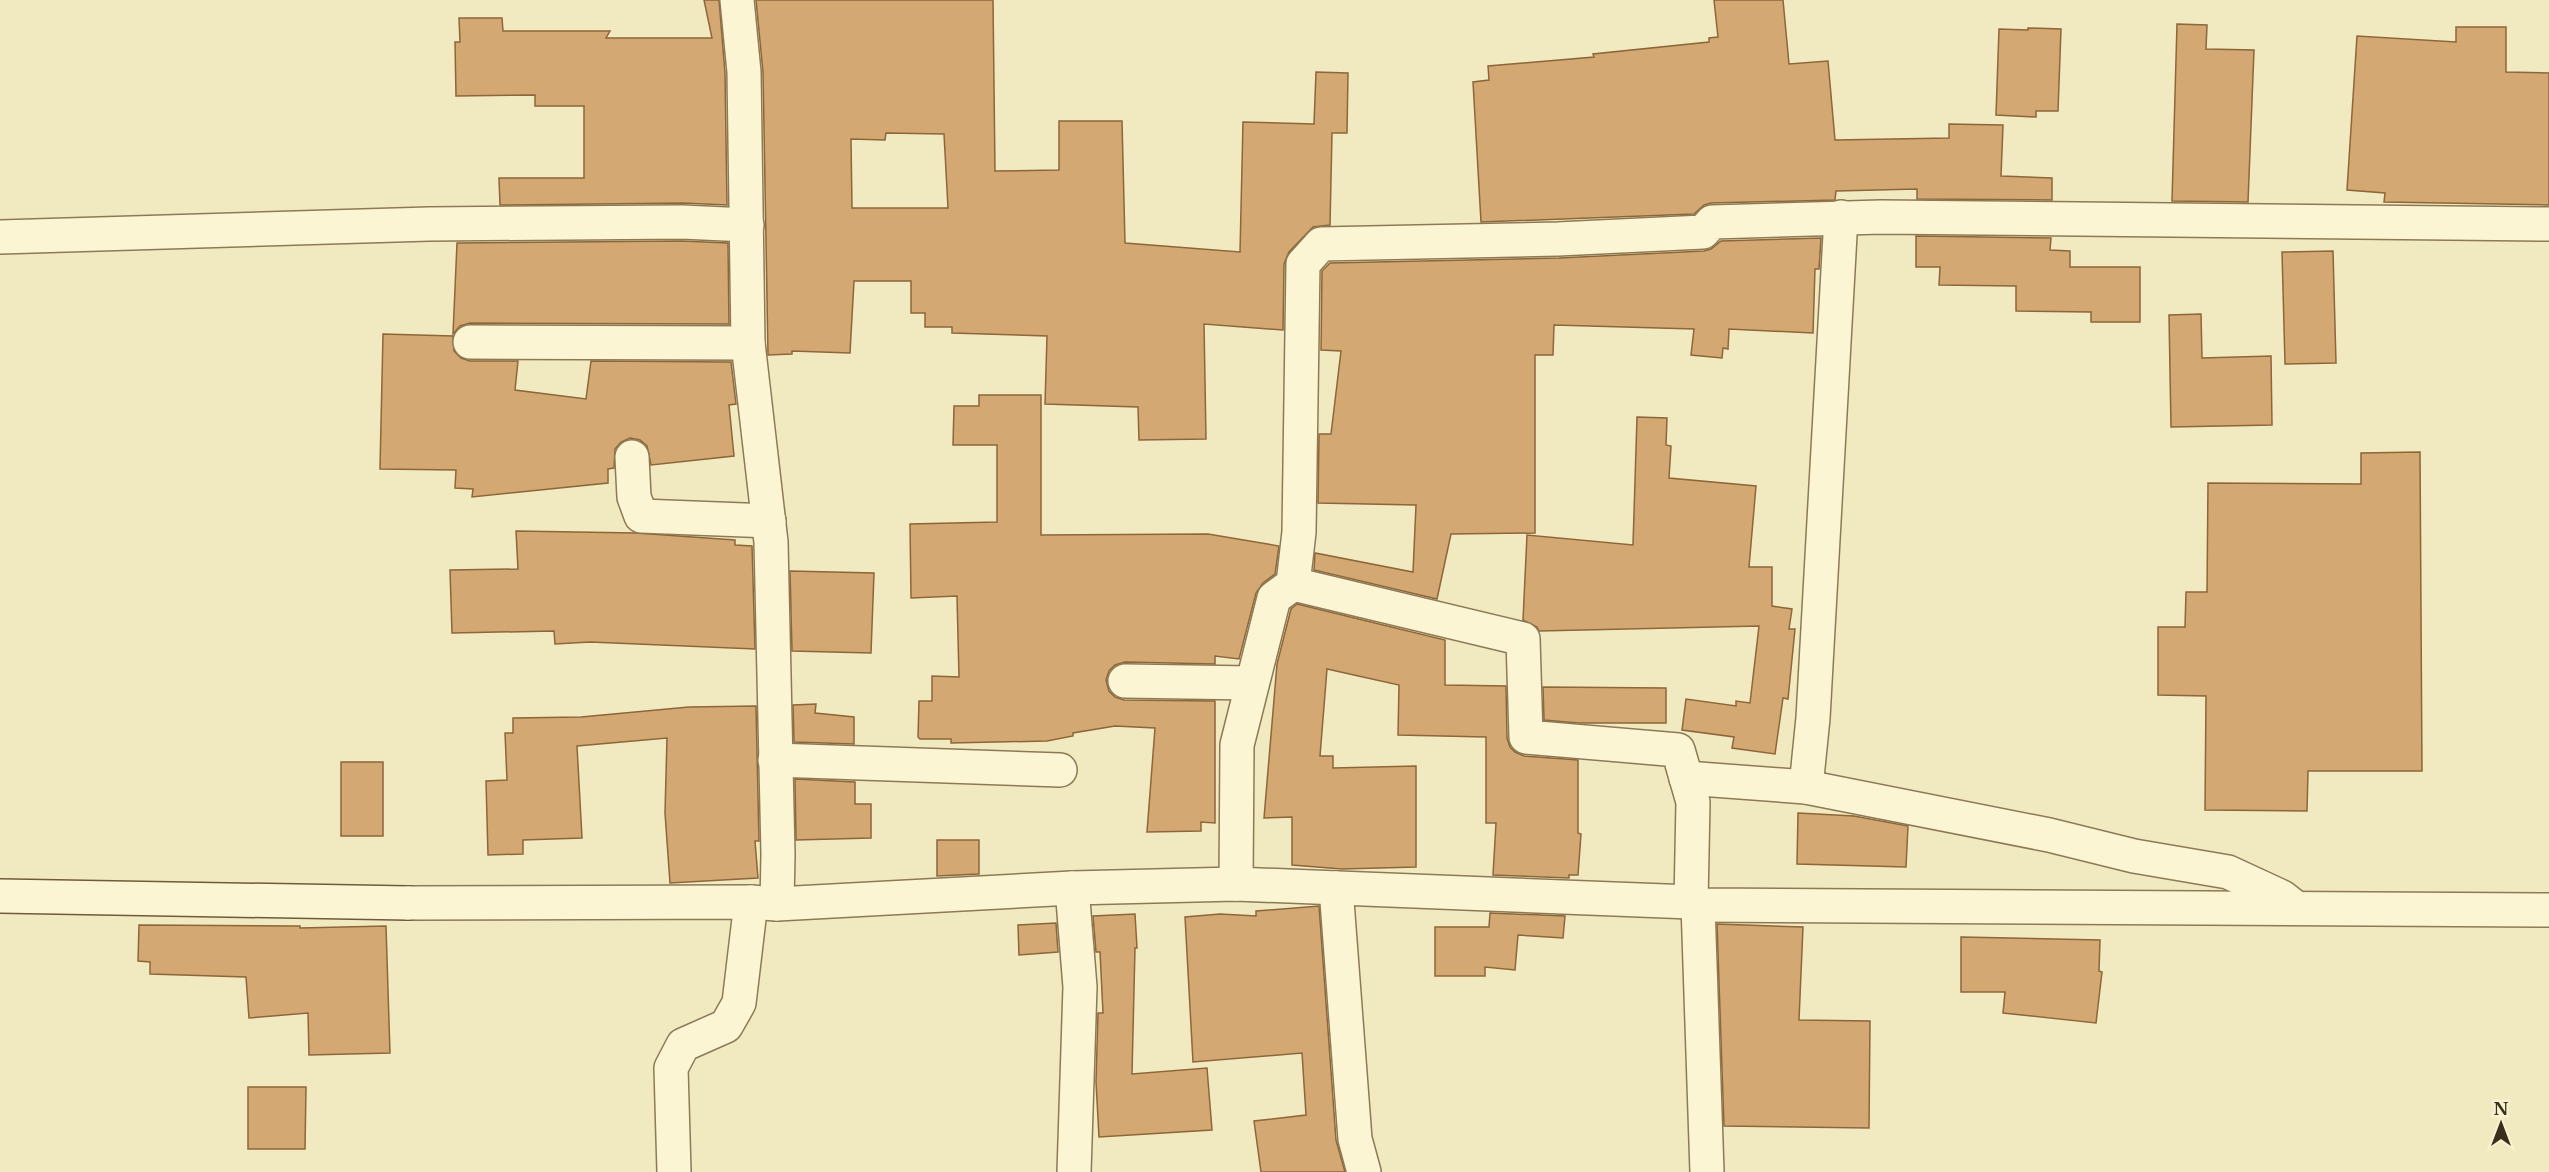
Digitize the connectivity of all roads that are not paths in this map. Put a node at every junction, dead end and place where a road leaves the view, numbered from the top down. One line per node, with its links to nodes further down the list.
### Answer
1 (737, 0): 4 (street)
2 (1841, 217): 3 (street); 10 (street); 16 (street)
3 (2549, 224)
4 (747, 225): 5 (street); 7 (street)
5 (0, 237)
6 (470, 342): 7 (street)
7 (748, 343): 9 (street)
8 (632, 457): 9 (street)
9 (769, 521): 13 (street)
10 (1293, 584): 12 (street); 15 (street)
11 (1125, 681): 12 (street)
12 (1251, 683): 17 (street)
13 (775, 760): 14 (street); 21 (street)
14 (1060, 770)
15 (1686, 778): 16 (street); 22 (street)
16 (1806, 787): 23 (street)
17 (1236, 884): 18 (street); 19 (street)
18 (1072, 888): 21 (street); 26 (street)
19 (1336, 888): 22 (street); 27 (street)
20 (0, 896): 21 (street)
21 (764, 903): 25 (street)
22 (1694, 904): 23 (street); 28 (street)
23 (2298, 909): 24 (street)
24 (2549, 910)
25 (674, 1172)
26 (1074, 1172)
27 (1364, 1172)
28 (1707, 1172)

